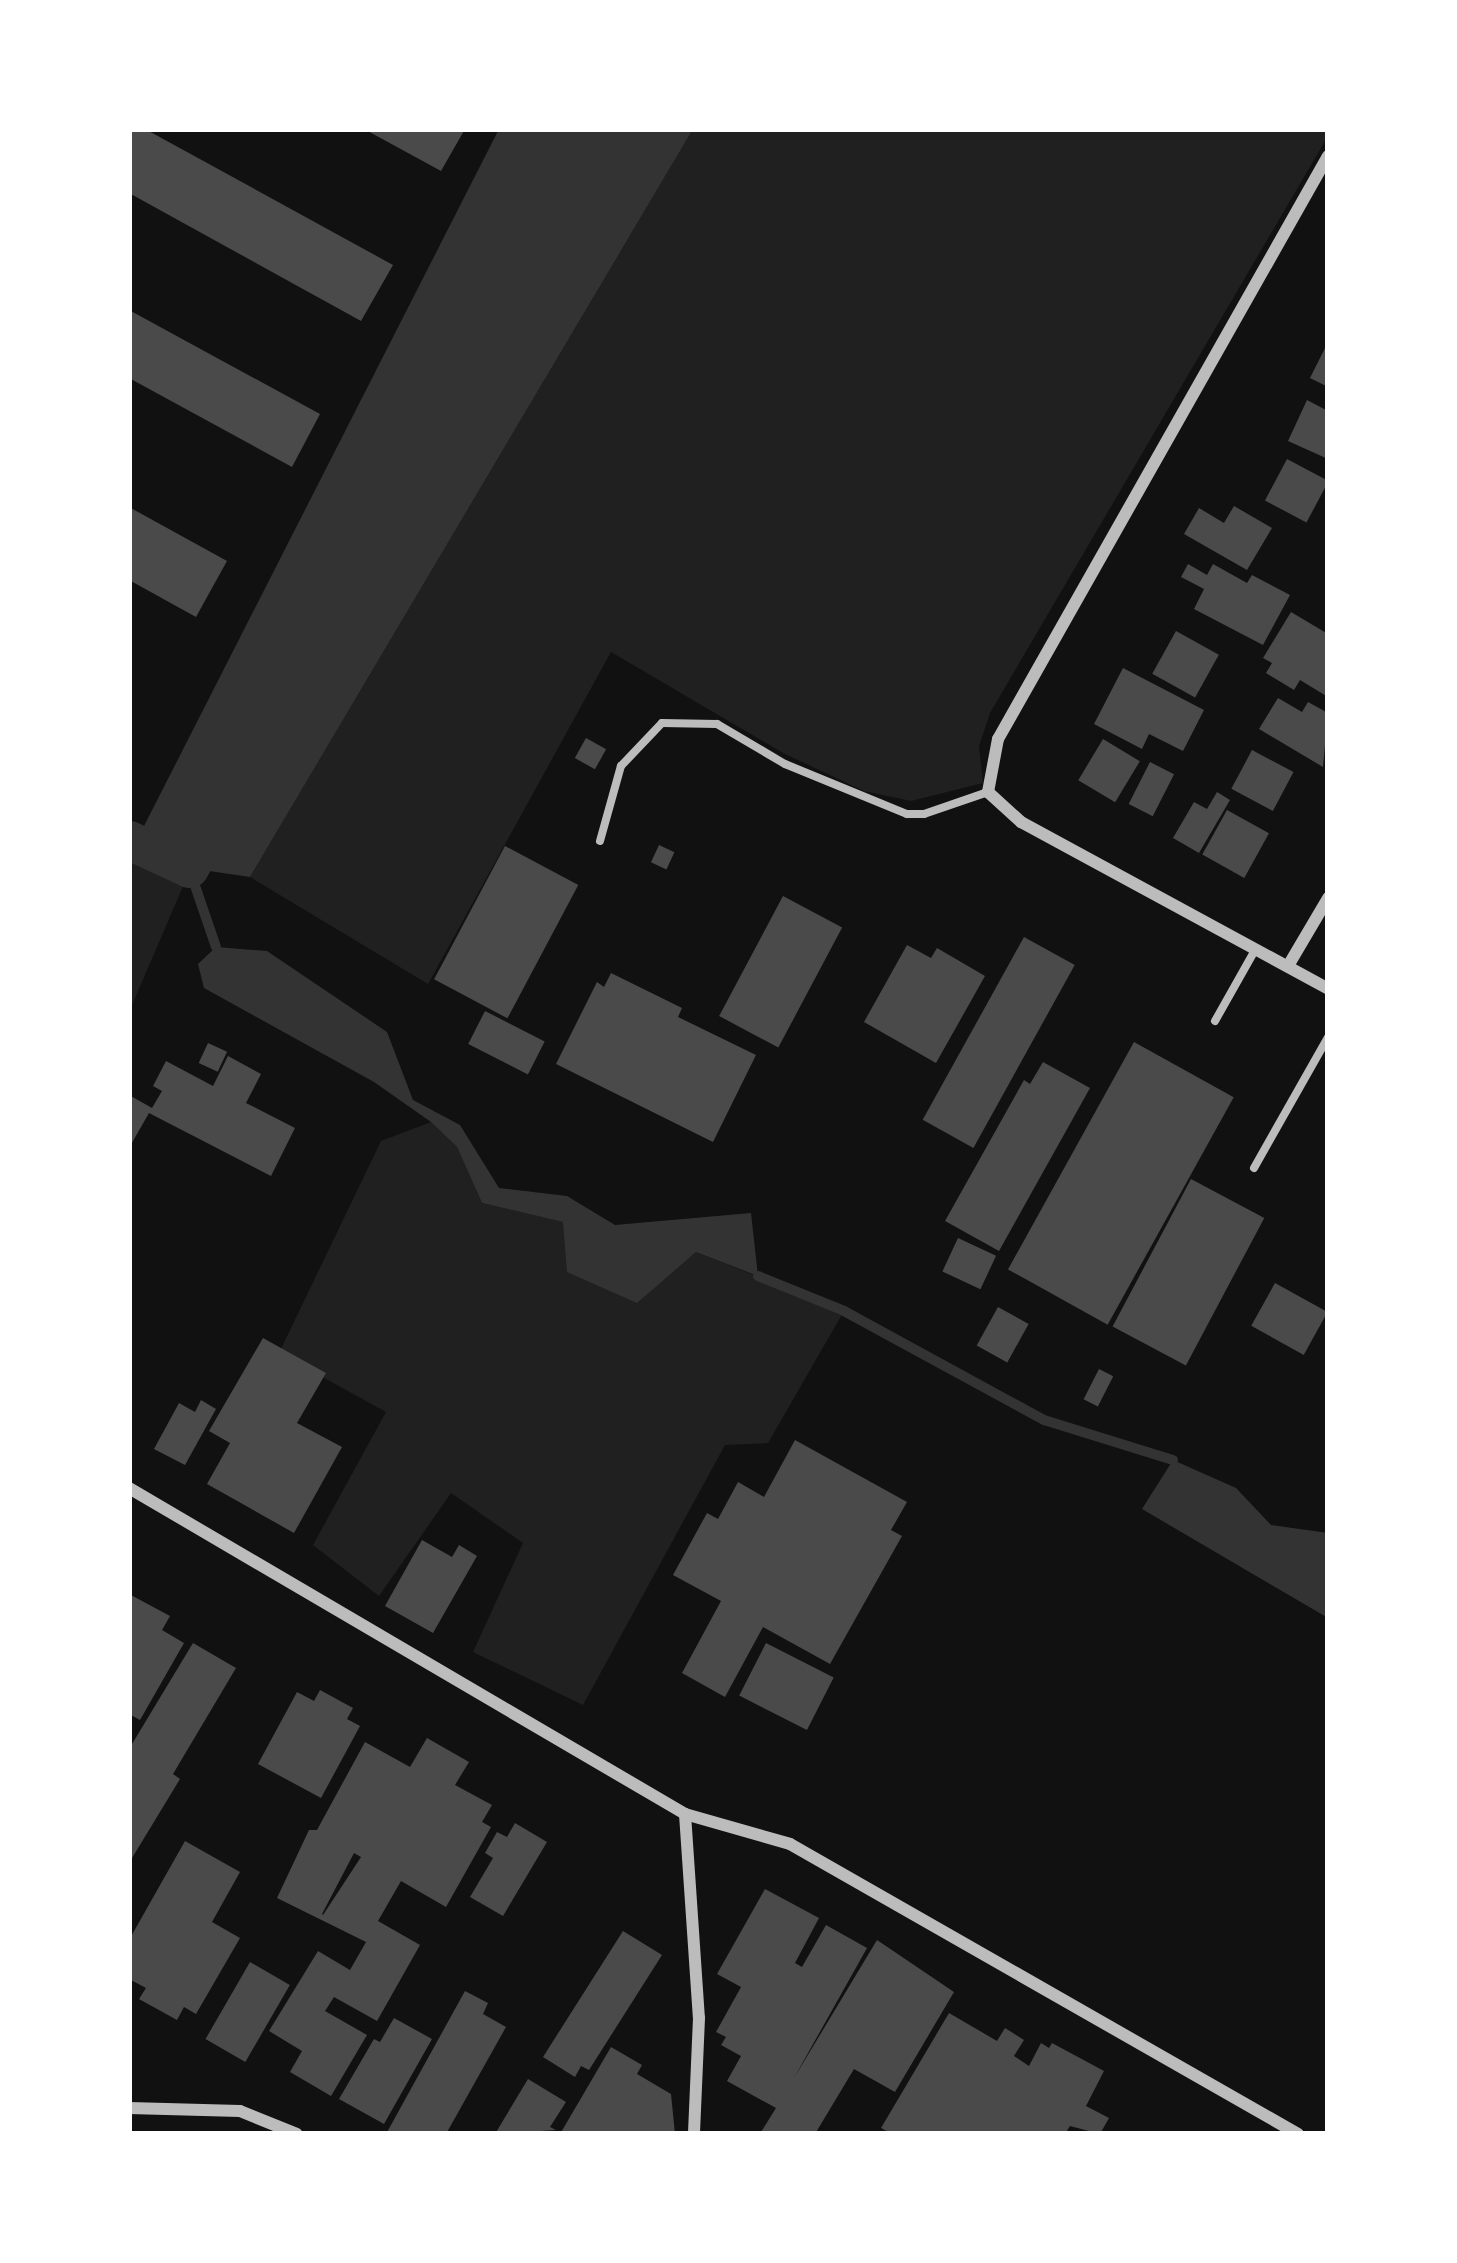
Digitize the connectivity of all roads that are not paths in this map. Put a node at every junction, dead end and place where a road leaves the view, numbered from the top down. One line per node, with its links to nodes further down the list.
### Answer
1 (1328, 156): 2 (street)
2 (1324, 172): 3 (street)
3 (988, 792): 4 (lane); 6 (street)
4 (600, 841)
5 (1328, 898): 7 (street)
6 (1255, 949): 7 (street); 9 (lane)
7 (1288, 966): 8 (street)
8 (1328, 989)
9 (1215, 1021)
10 (1328, 1037): 11 (lane)
11 (1253, 1168)
12 (129, 1488): 13 (street)
13 (686, 1814): 16 (street); 17 (street)
14 (129, 2108): 15 (street)
15 (297, 2134)
16 (694, 2134)
17 (1298, 2134)

